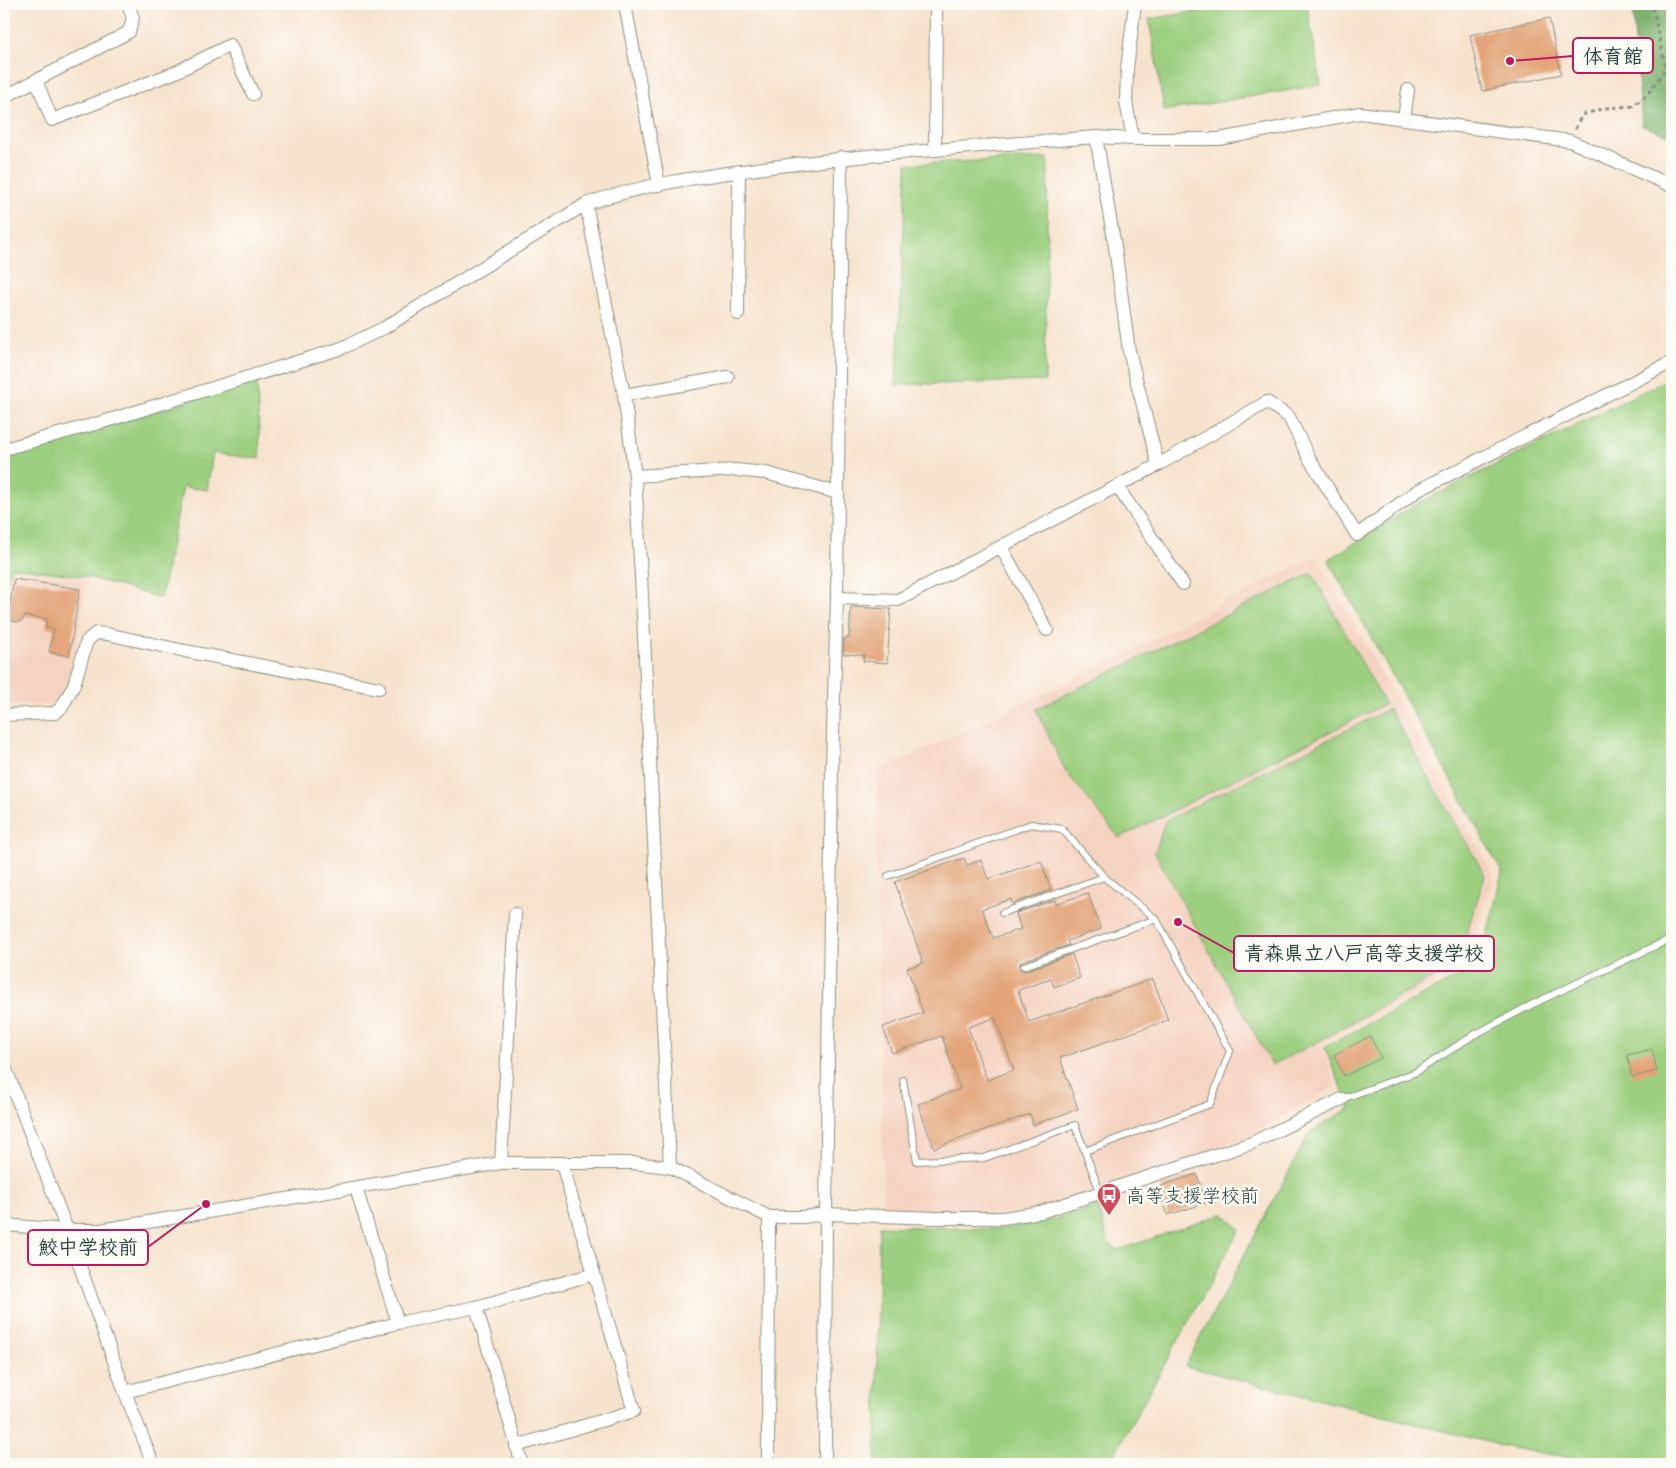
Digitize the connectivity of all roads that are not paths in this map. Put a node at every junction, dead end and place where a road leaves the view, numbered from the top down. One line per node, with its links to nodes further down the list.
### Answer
1 (128, 4): 5 (street)
2 (625, 4): 15 (street)
3 (936, 4): 12 (street)
4 (1136, 4): 11 (street)
5 (36, 80): 7 (street); 8 (street)
6 (1408, 90): 9 (street)
7 (252, 94)
8 (4, 97)
9 (1404, 119): 11 (street); 16 (street)
10 (1096, 137): 11 (street); 12 (street); 23 (street)
11 (1133, 139)
12 (934, 150): 13 (street)
13 (841, 157): 14 (street); 26 (street)
14 (739, 171): 15 (street); 18 (street)
15 (659, 185): 17 (street)
16 (1672, 186)
17 (586, 204): 21 (street); 22 (street)
18 (738, 314)
19 (1672, 362): 23 (street)
20 (728, 376): 21 (street)
21 (624, 395): 24 (street)
22 (4, 449)
23 (1158, 465): 25 (street)
24 (635, 476): 26 (street); 46 (street)
25 (1117, 486): 27 (street); 28 (street)
26 (838, 493): 29 (street)
27 (1001, 547): 29 (street); 30 (street)
28 (1183, 584)
29 (837, 598): 49 (street)
30 (1047, 630)
31 (379, 688): 32 (street)
32 (4, 715)
33 (888, 876): 34 (lane)
34 (1104, 877): 35 (lane); 37 (lane)
35 (1002, 913)
36 (516, 914): 44 (street)
37 (1156, 920): 39 (lane); 43 (lane)
38 (1672, 938): 42 (lane)
39 (1024, 966)
40 (4, 1064): 52 (street)
41 (903, 1080): 43 (lane)
42 (1342, 1099): 48 (street)
43 (1085, 1151): 48 (lane)
44 (501, 1164): 45 (street); 47 (street)
45 (562, 1164): 46 (street); 53 (street)
46 (670, 1167): 50 (street)
47 (356, 1188): 52 (street); 55 (street)
48 (1100, 1192): 49 (street)
49 (826, 1214): 50 (street); 61 (street)
50 (769, 1217): 60 (street)
51 (4, 1225): 52 (street)
52 (67, 1230): 56 (street)
53 (594, 1274): 54 (street); 57 (street)
54 (476, 1307): 55 (street); 57 (street)
55 (398, 1323): 56 (street)
56 (125, 1392): 58 (street)
57 (516, 1446): 59 (street)
58 (153, 1464)
59 (522, 1464)
60 (768, 1464)
61 (825, 1464)

